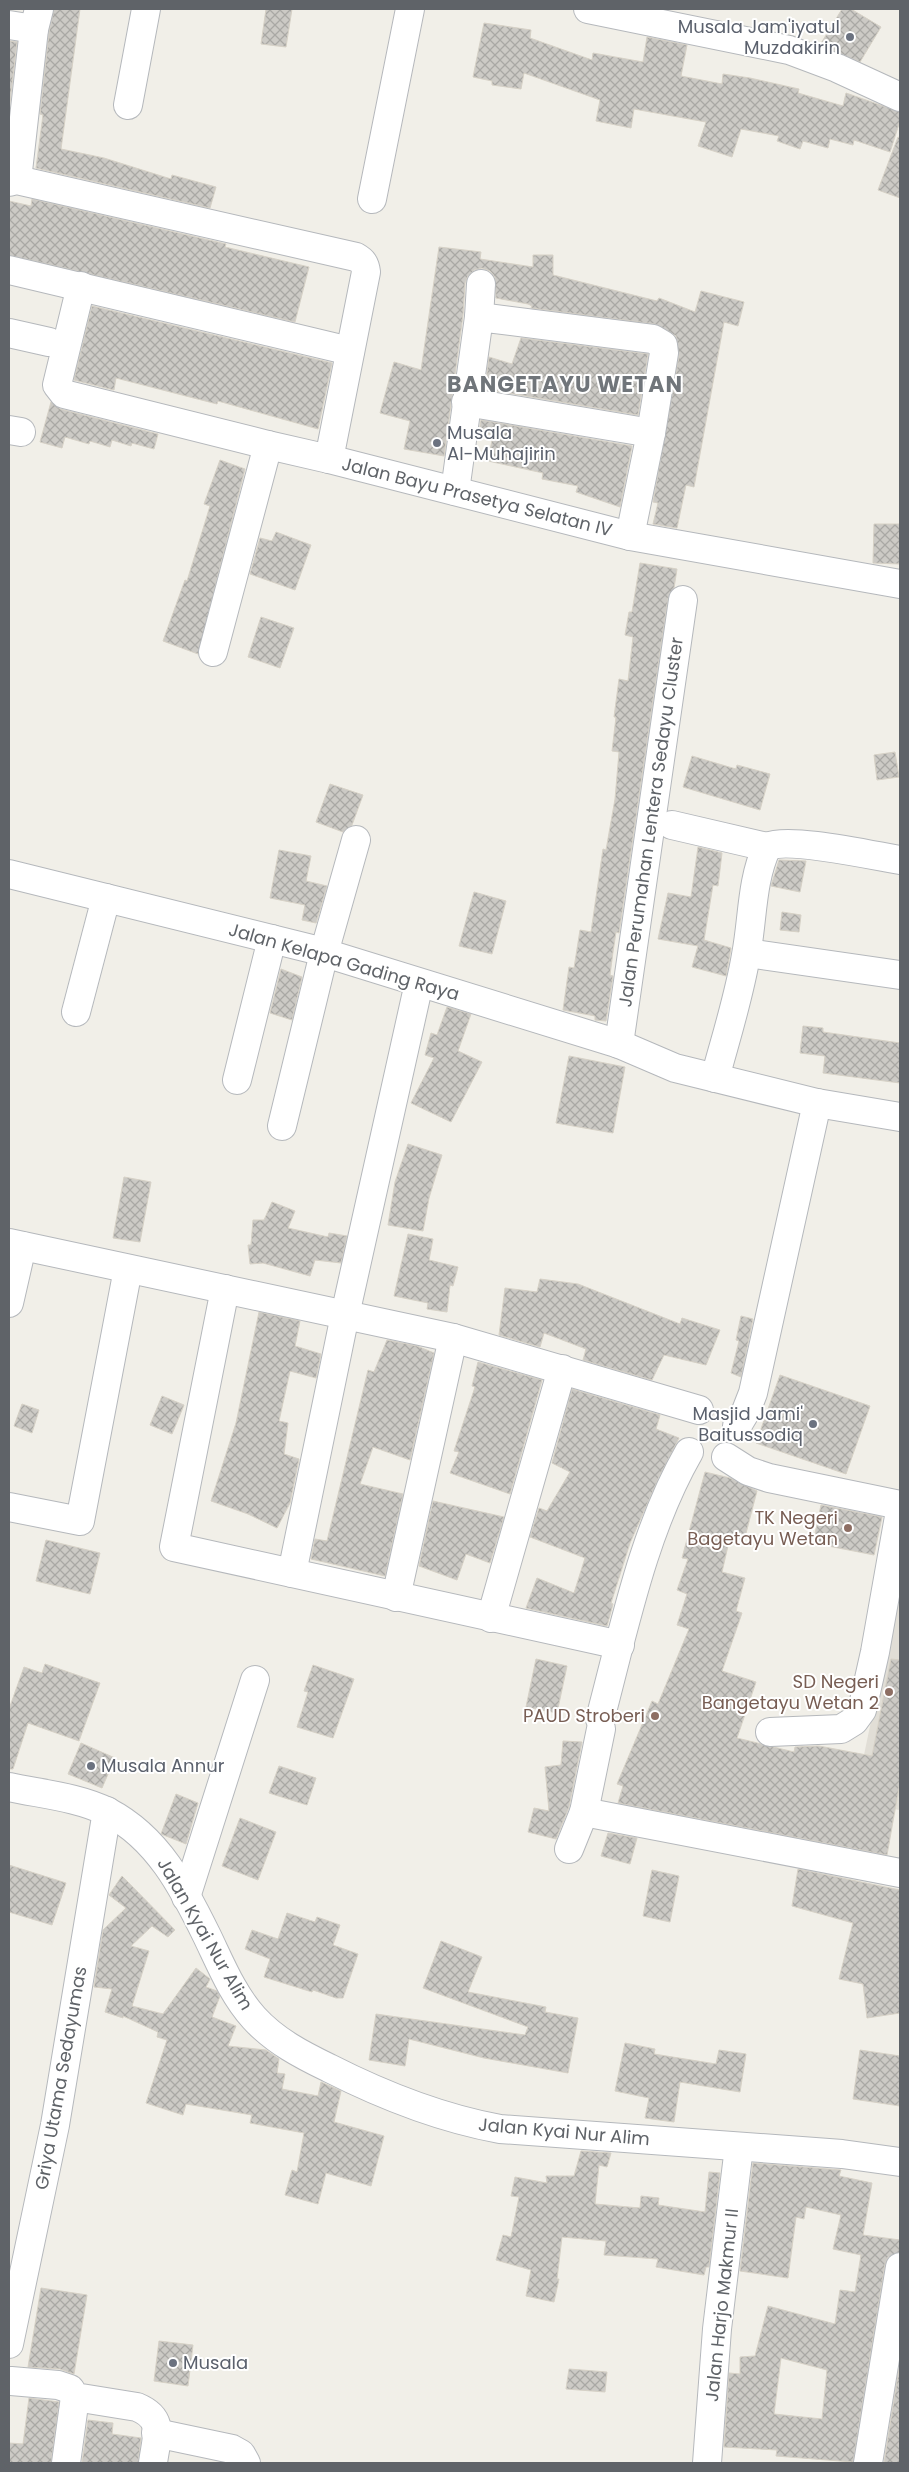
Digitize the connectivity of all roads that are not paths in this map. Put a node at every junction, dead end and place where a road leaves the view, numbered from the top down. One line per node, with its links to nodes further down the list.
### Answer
1 (146, 9): 6 (street)
2 (410, 9): 9 (street)
3 (588, 9): 5 (street)
4 (27, 21): 7 (street)
5 (900, 96)
6 (128, 105)
7 (16, 123): 8 (street)
8 (13, 181): 16 (street)
9 (372, 199)
10 (9, 270): 12 (street)
11 (481, 284): 13 (street)
12 (81, 286): 16 (street); 19 (street, Jalan Bayu Prasetya Selatan IV)
13 (479, 317): 17 (street); 18 (street)
14 (9, 333): 15 (street)
15 (49, 342)
16 (350, 351): 20 (street)
17 (466, 402): 18 (street); 21 (street)
18 (651, 433): 22 (street)
19 (268, 445): 20 (street, Jalan Bayu Prasetya Selatan IV); 25 (street)
20 (329, 459): 21 (street, Jalan Bayu Prasetya Selatan IV)
21 (455, 491): 22 (street, Jalan Bayu Prasetya Selatan IV)
22 (630, 536): 23 (street, Jalan Bayu Prasetya Selatan IV)
23 (900, 584)
24 (683, 600): 38 (street, Jalan Perumahan Lentera Sedayu Cluster)
25 (213, 652)
26 (672, 825): 28 (street)
27 (356, 840): 33 (street)
28 (767, 847): 29 (street); 34 (street)
29 (900, 860)
30 (9, 874): 31 (street, Jalan Kelapa Gading Raya)
31 (106, 898): 32 (street, Jalan Kelapa Gading Raya); 37 (street)
32 (272, 939): 33 (street, Jalan Kelapa Gading Raya); 40 (street)
33 (324, 953): 36 (street, Jalan Kelapa Gading Raya); 43 (street)
34 (747, 953): 35 (street); 39 (street)
35 (900, 975)
36 (419, 983): 38 (street, Jalan Kelapa Gading Raya); 48 (street)
37 (76, 1012)
38 (620, 1044): 39 (street, Jalan Kelapa Gading Raya)
39 (715, 1078): 41 (street, Jalan Kelapa Gading Raya)
40 (237, 1080)
41 (816, 1103): 42 (street, Jalan Kelapa Gading Raya); 52 (street)
42 (900, 1117)
43 (282, 1126)
44 (15, 1244): 45 (street); 47 (street)
45 (128, 1269): 46 (street); 56 (street)
46 (225, 1289): 48 (street); 58 (street)
47 (9, 1303)
48 (345, 1315): 49 (street); 58 (street)
49 (453, 1338): 50 (street); 59 (street)
50 (562, 1369): 51 (street); 60 (street)
51 (699, 1410): 52 (street); 53 (street)
52 (737, 1426): 54 (street)
53 (689, 1452): 54 (street); 61 (street)
54 (726, 1458): 55 (street)
55 (900, 1505)
56 (9, 1507)
57 (900, 1512): 63 (street)
58 (292, 1573): 59 (street)
59 (396, 1596): 60 (street)
60 (491, 1618): 61 (street)
61 (620, 1645): 66 (street)
62 (256, 1680): 69 (street)
63 (770, 1732)
64 (9, 1787): 65 (street, Jalan Kyai Nur Alim)
65 (107, 1811): 69 (street, Jalan Kyai Nur Alim); 73 (street, Griya Utama Sedayumas)
66 (584, 1812): 67 (street); 68 (street)
67 (569, 1849)
68 (900, 1873)
69 (186, 1897): 70 (street, Jalan Kyai Nur Alim)
70 (739, 2147): 71 (street, Jalan Kyai Nur Alim); 80 (street, Jalan Harjo Makmur II)
71 (900, 2162)
72 (900, 2267): 81 (street)
73 (9, 2344)
74 (9, 2381): 75 (street)
75 (75, 2397): 76 (street); 77 (street)
76 (156, 2433): 78 (street); 79 (street)
77 (66, 2463)
78 (153, 2463)
79 (246, 2463)
80 (707, 2463)
81 (868, 2463)

